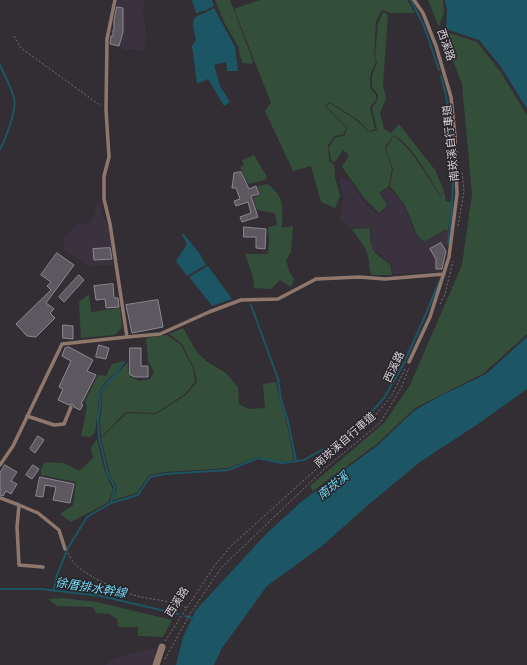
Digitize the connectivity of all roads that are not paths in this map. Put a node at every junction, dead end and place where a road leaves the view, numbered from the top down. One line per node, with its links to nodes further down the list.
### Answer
1 (116, 0): 4 (lane)
2 (414, 0): 3 (lane, 西溪路)
3 (444, 274): 4 (lane); 5 (lane, 西溪路)
4 (127, 337): 7 (lane)
5 (410, 362)
6 (71, 407): 7 (lane)
7 (27, 416): 8 (lane)
8 (0, 465)
9 (0, 498): 10 (lane)
10 (19, 505): 11 (lane); 12 (lane)
11 (65, 549)
12 (43, 567)
13 (162, 647): 14 (street)
14 (156, 665)

